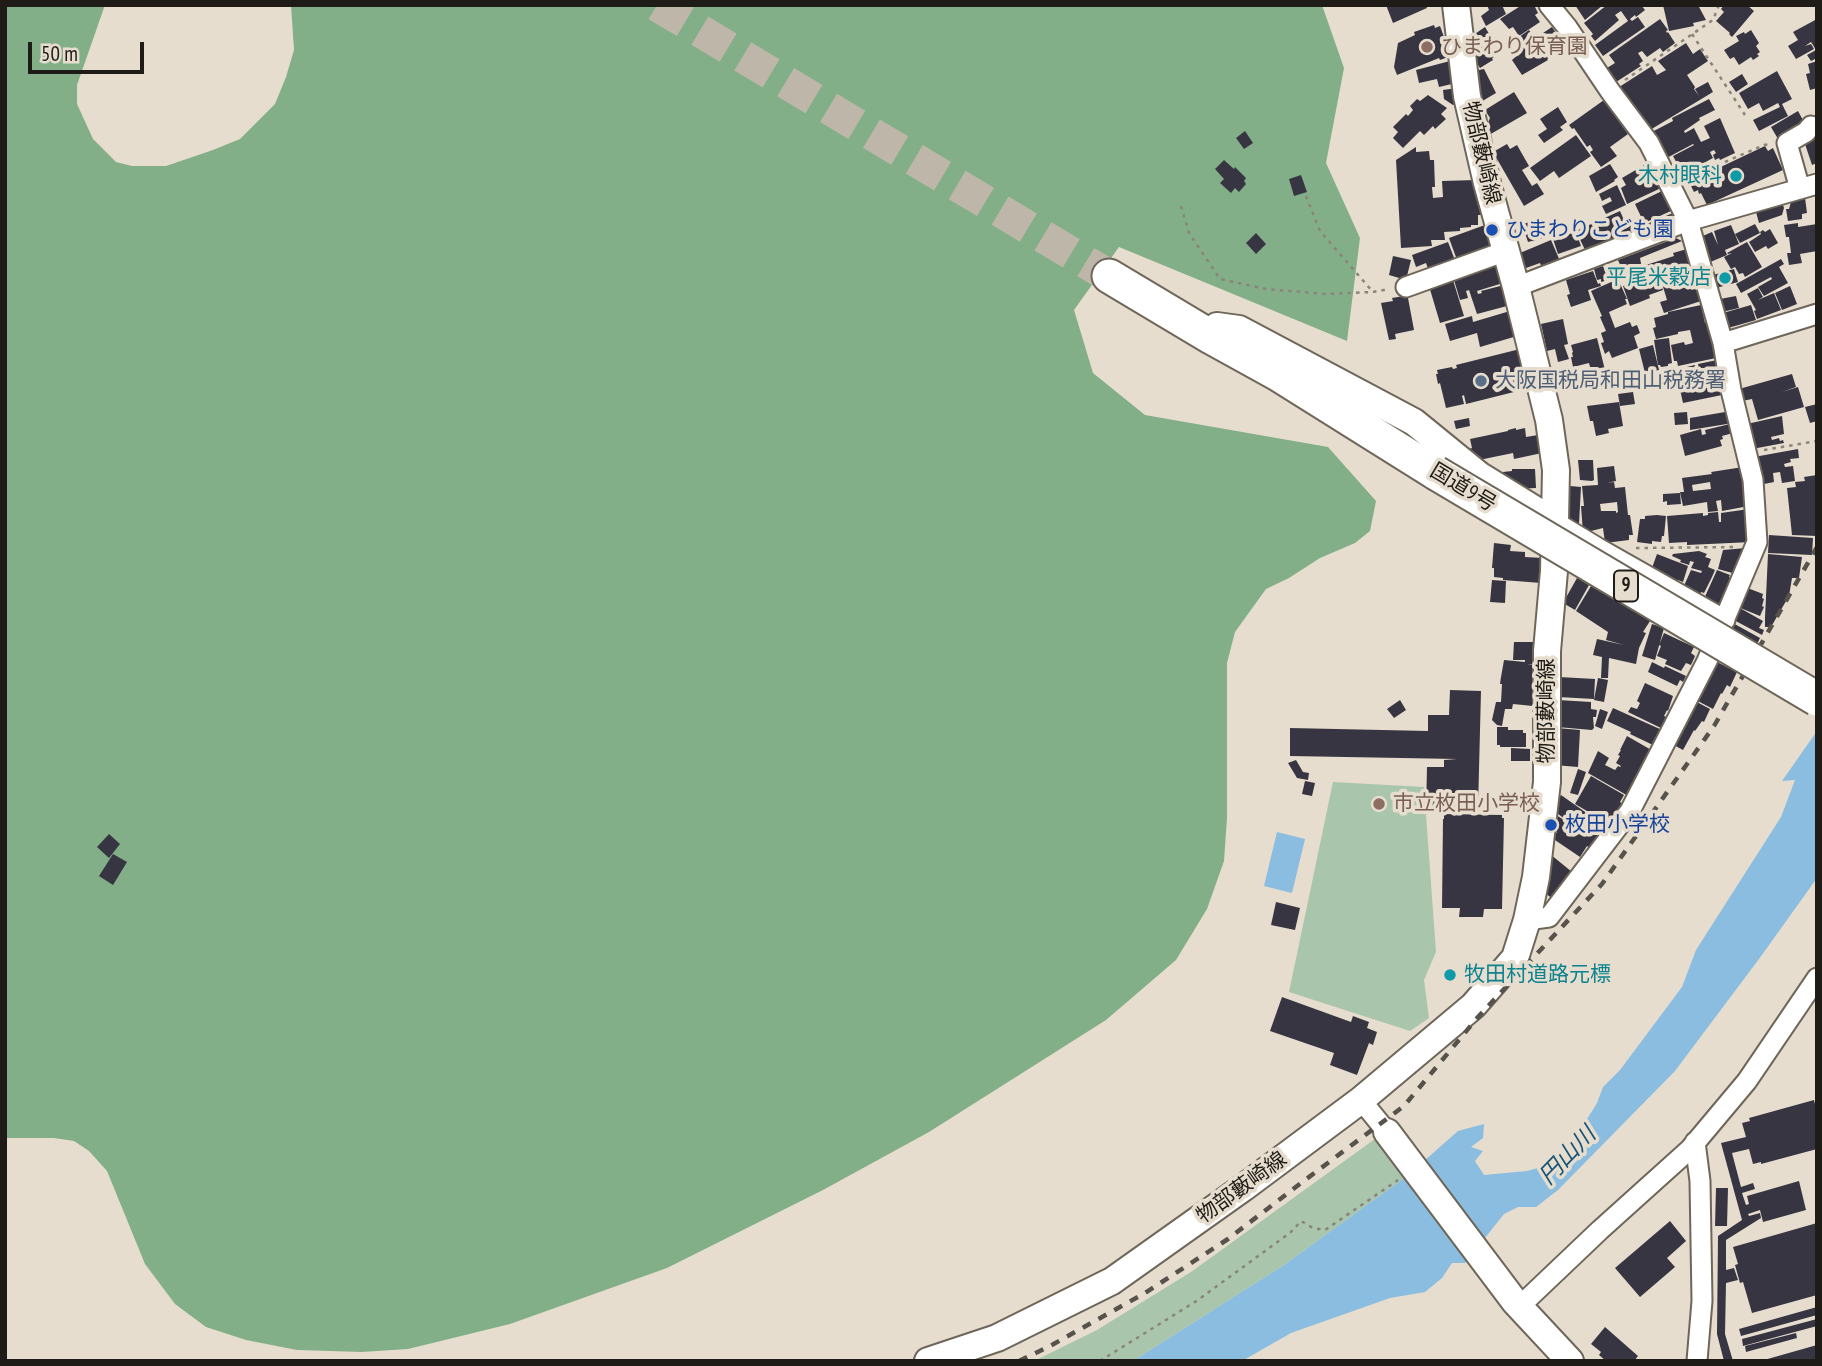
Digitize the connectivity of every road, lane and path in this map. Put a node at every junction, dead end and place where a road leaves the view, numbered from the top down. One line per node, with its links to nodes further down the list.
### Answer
1 (1456, 5): 14 (main road, 物部藪崎線)
2 (1549, 5): 5 (street)
3 (1719, 5): 4 (path)
4 (1692, 34): 5 (path); 6 (path)
5 (1610, 91): 9 (street)
6 (1745, 115)
7 (1811, 126): 8 (street)
8 (1787, 144): 9 (path); 10 (street)
9 (1670, 186): 13 (street)
10 (1808, 186): 13 (street)
11 (1306, 196): 18 (path)
12 (1181, 206): 18 (path)
13 (1688, 221): 16 (street); 21 (street)
14 (1506, 251): 16 (main road, 物部藪崎線); 17 (street)
15 (1109, 276): 20 (highway, 国道9号 / 9)
16 (1516, 286): 24 (main road, 物部藪崎線)
17 (1406, 287): 18 (path)
18 (1373, 292)
19 (1817, 314): 21 (street)
20 (1211, 337): 24 (main road); 28 (highway, 国道9号 / 9, bridge)
21 (1723, 343): 23 (street)
22 (1817, 441): 23 (path)
23 (1747, 454): 25 (street)
24 (1555, 522): 27 (street); 29 (main road, 物部藪崎線)
25 (1755, 547): 26 (path); 27 (street)
26 (1637, 548)
27 (1725, 620): 29 (street)
28 (1817, 699)
29 (1527, 920): 31 (main road, 物部藪崎線)
30 (1817, 978): 33 (street)
31 (1362, 1100): 32 (street); 36 (main road, 物部藪崎線)
32 (1387, 1132): 35 (main road)
33 (1695, 1142): 35 (street); 39 (street)
34 (1402, 1177): 37 (path)
35 (1517, 1305): 38 (main road)
36 (928, 1361)
37 (1100, 1361)
38 (1570, 1361)
39 (1697, 1361)

